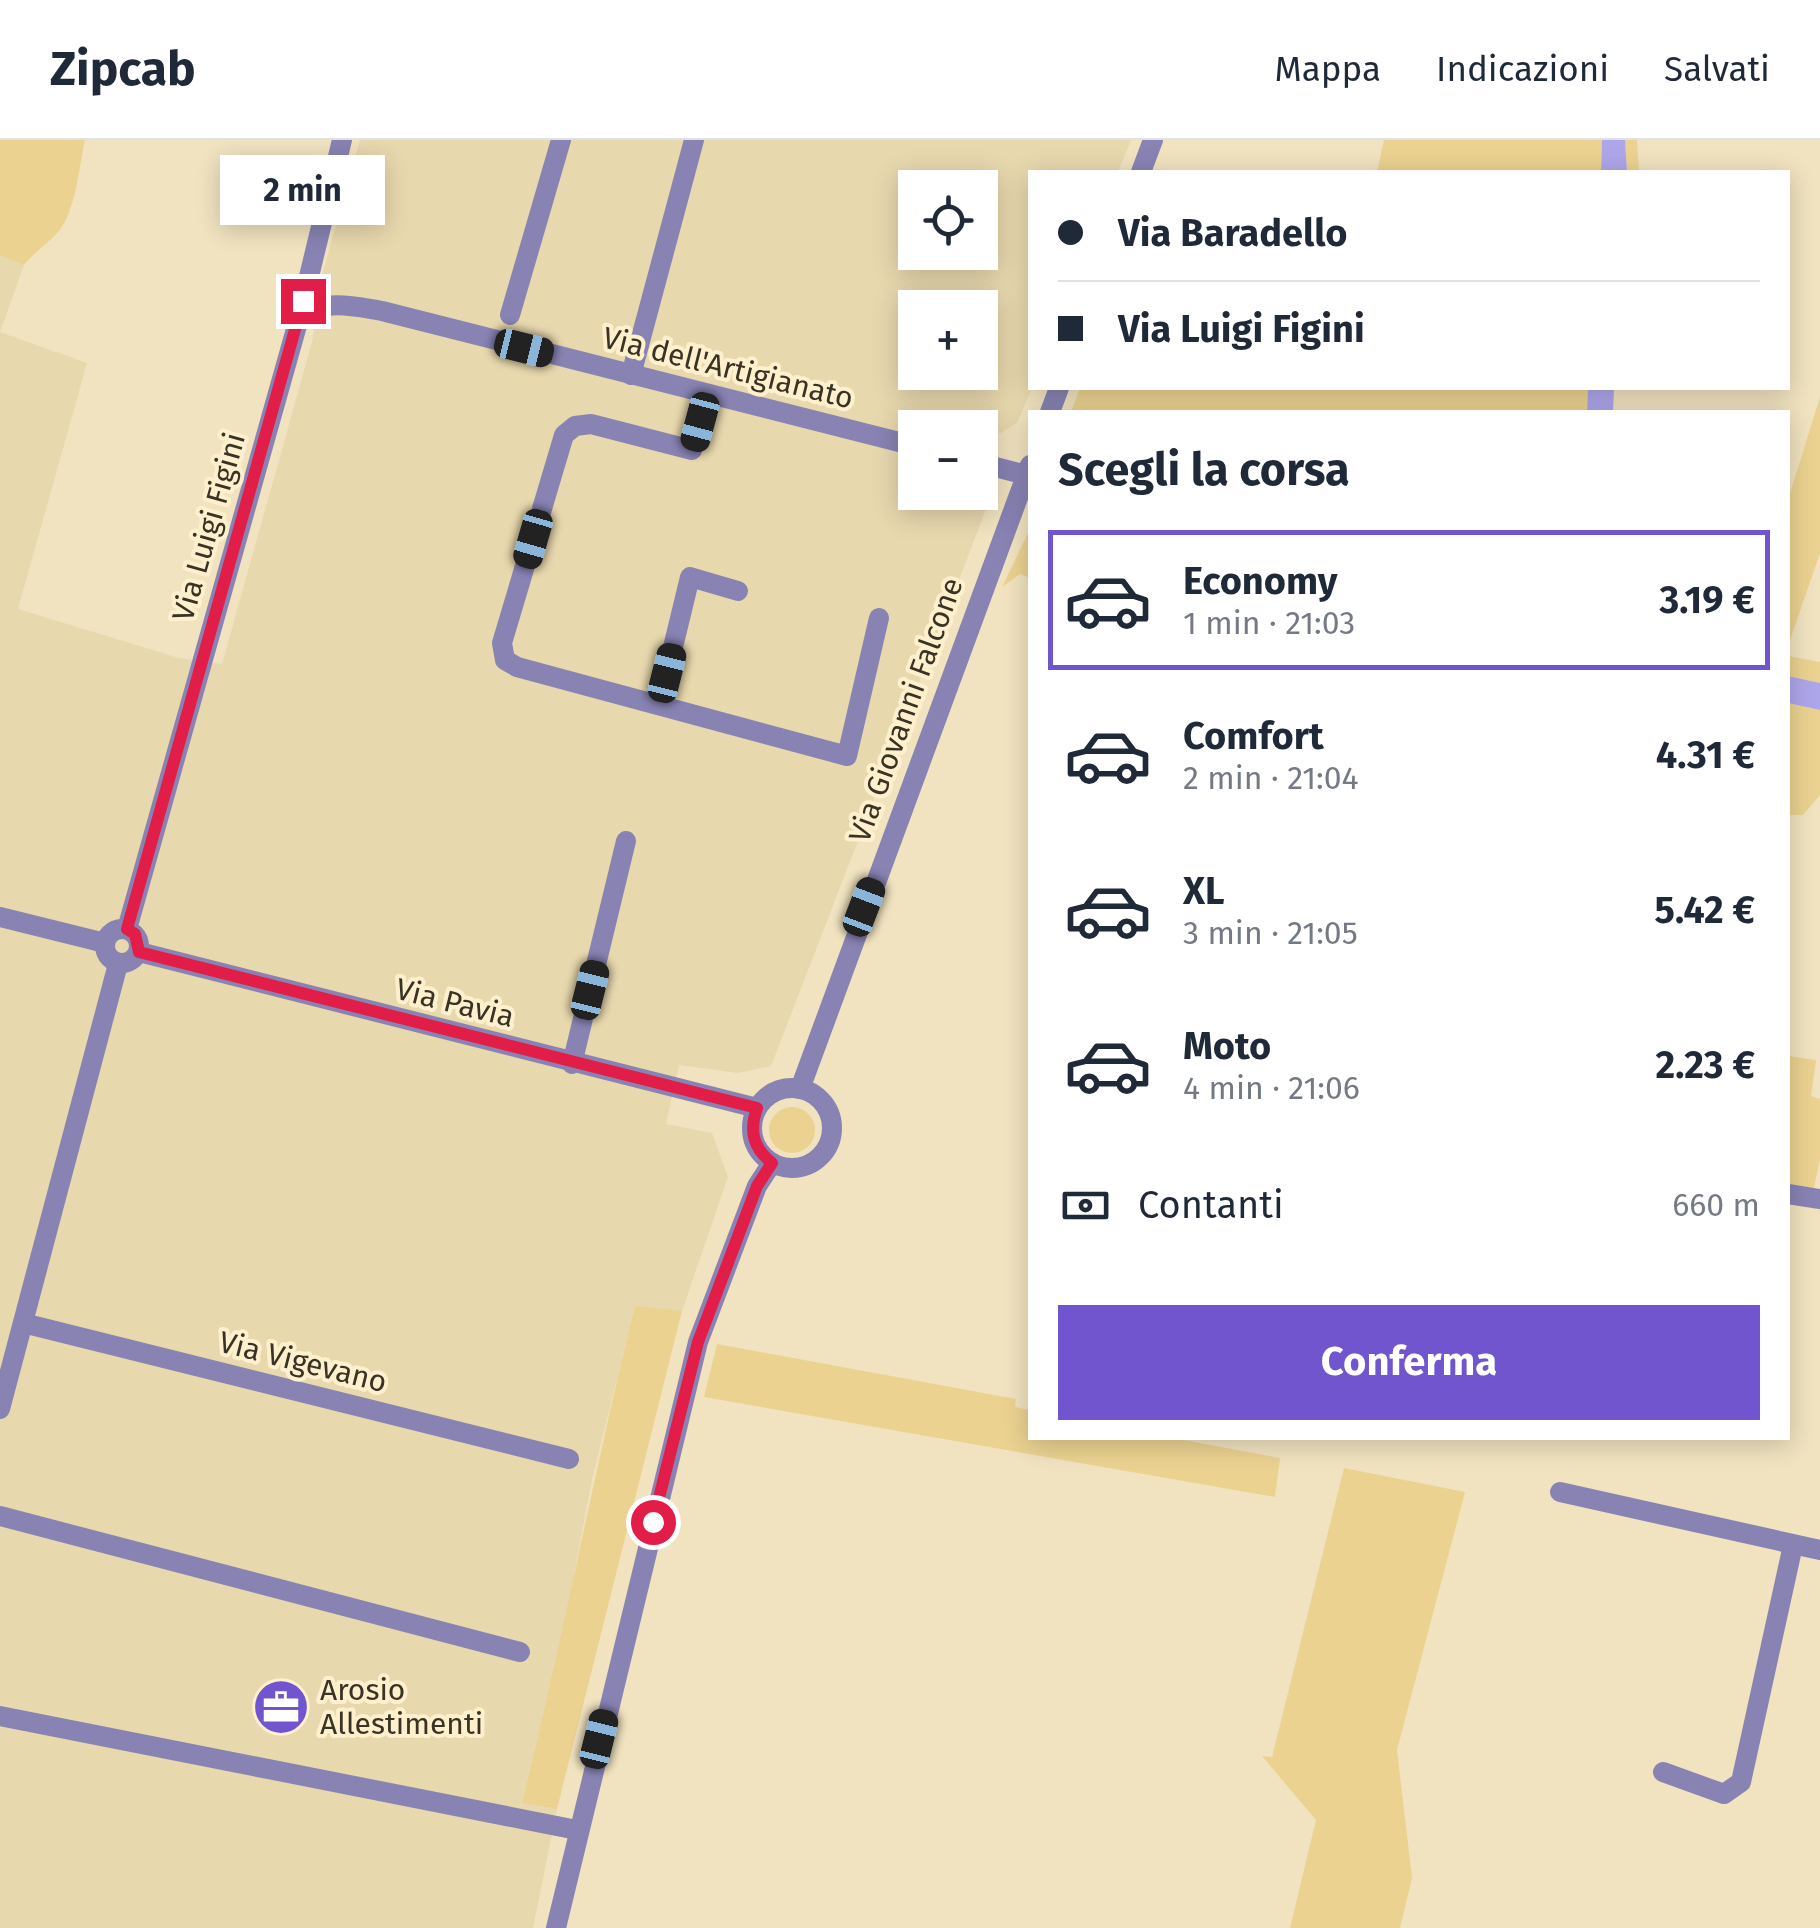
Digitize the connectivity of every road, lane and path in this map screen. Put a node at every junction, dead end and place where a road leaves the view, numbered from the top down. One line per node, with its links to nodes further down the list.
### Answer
1 (342, 140): 7 (street, Via Luigi Figini)
2 (561, 140): 6 (street)
3 (694, 140): 8 (street)
4 (1153, 140): 5 (street)
5 (1141, 170)
6 (510, 315)
7 (298, 322): 8 (street, Via dell'Artigianato); 18 (street, Via Luigi Figini)
8 (631, 375): 9 (street, Via dell'Artigianato)
9 (706, 394): 10 (street, Via dell'Artigianato); 15 (street)
10 (898, 442)
11 (998, 466): 12 (street)
12 (1028, 470): 23 (street, Via Giovanni Falcone)
13 (738, 590): 15 (street)
14 (879, 618): 15 (street)
15 (659, 706)
16 (626, 841): 22 (street)
17 (0, 917): 19 (street)
18 (127, 929): 19 (street); 20 (street)
19 (104, 943): 21 (street)
20 (139, 952): 21 (street); 22 (street, Via Pavia)
21 (118, 964): 28 (street)
22 (572, 1064): 24 (street, Via Pavia)
23 (800, 1089): 24 (street); 25 (street)
24 (757, 1108): 25 (street)
25 (772, 1163): 38 (street)
26 (1790, 1194): 27 (street)
27 (1820, 1199)
28 (23, 1323): 29 (street); 30 (street, Via Vigevano)
29 (0, 1409)
30 (568, 1460)
31 (1560, 1492): 33 (street)
32 (0, 1516): 35 (street)
33 (1793, 1545): 34 (street); 37 (street)
34 (1820, 1550)
35 (520, 1652)
36 (0, 1716): 38 (street)
37 (1663, 1772)
38 (577, 1830): 39 (street)
39 (556, 1928)

